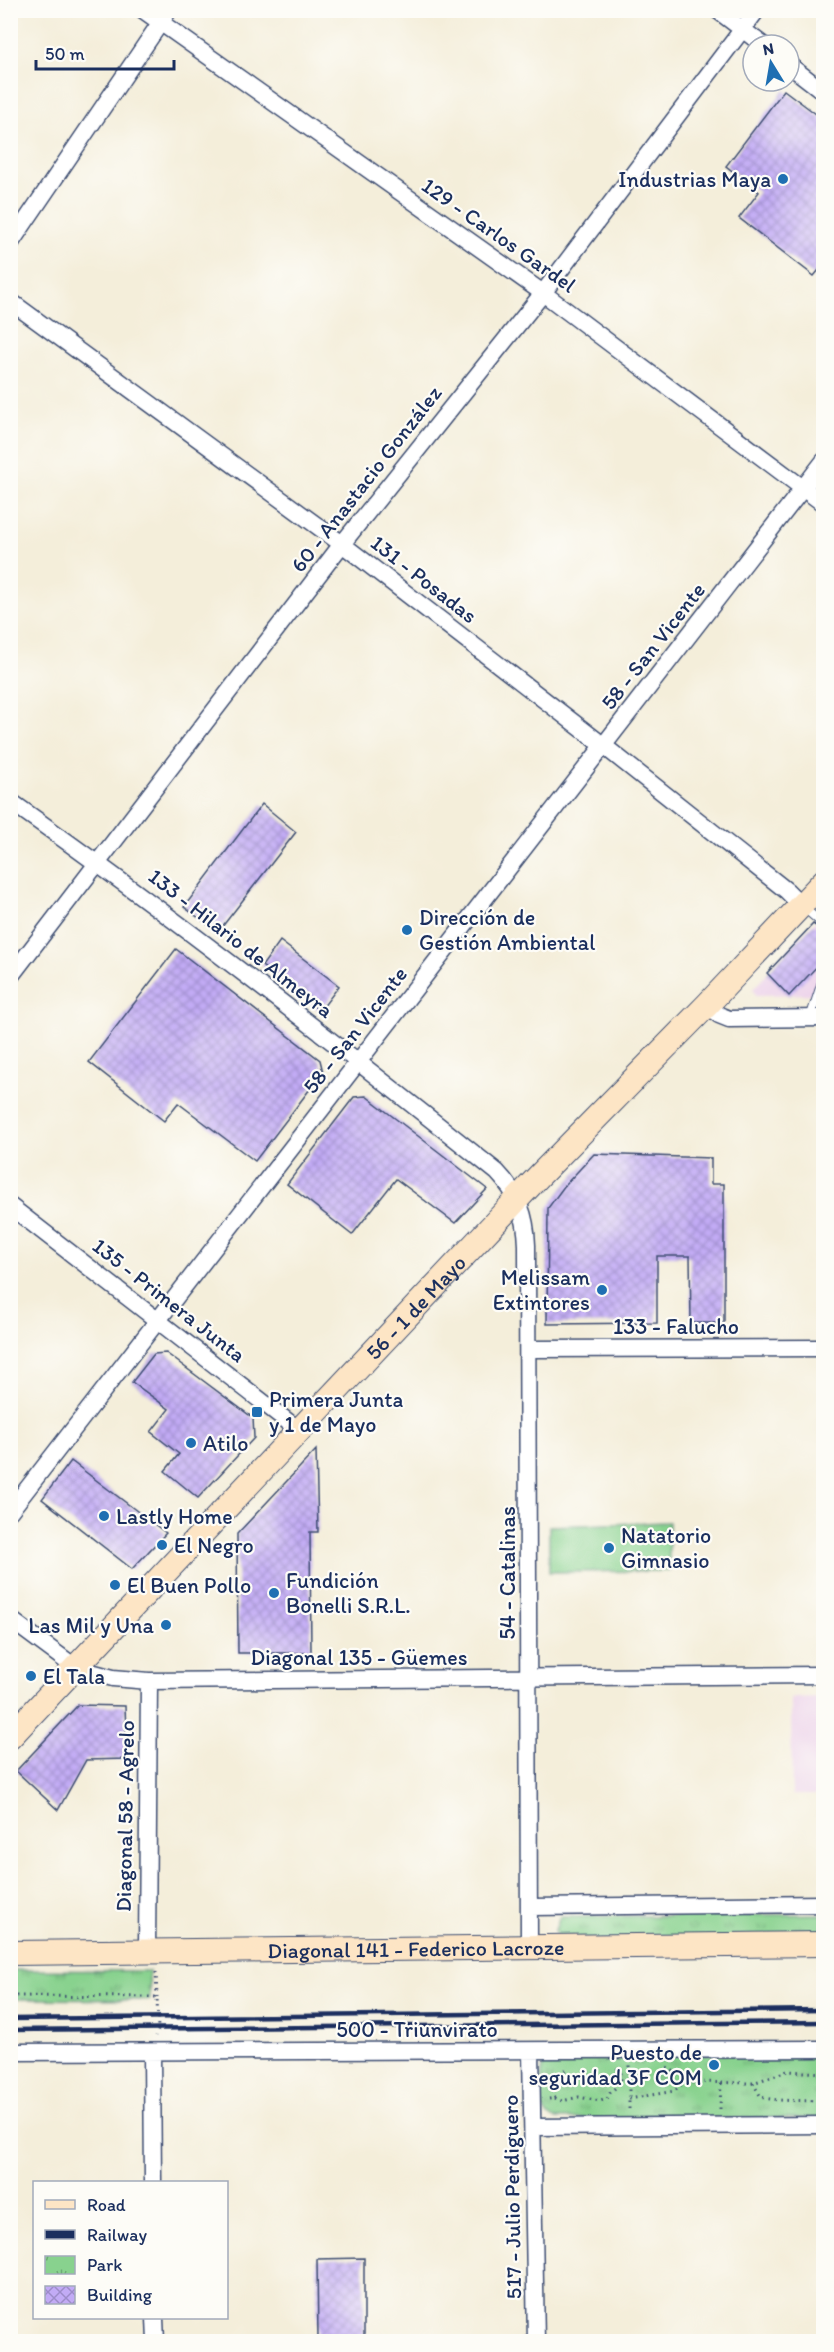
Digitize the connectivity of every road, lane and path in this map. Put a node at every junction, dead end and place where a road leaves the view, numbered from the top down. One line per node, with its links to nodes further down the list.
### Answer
1 (143, 10): 4 (street, 129 - Carlos Gardel)
2 (717, 10): 5 (street)
3 (757, 10): 5 (street, 60 - Anastacio González)
4 (165, 17): 9 (street); 10 (street, 129 - Carlos Gardel)
5 (743, 29): 6 (street); 10 (street, 60 - Anastacio González)
6 (748, 33)
7 (801, 74): 8 (street)
8 (824, 92)
9 (10, 244)
10 (543, 293): 13 (street, 129 - Carlos Gardel); 15 (street, 60 - Anastacio González)
11 (10, 301): 15 (street, 131 - Posadas)
12 (824, 461): 13 (street, 58 - San Vicente)
13 (803, 487): 14 (street, 129 - Carlos Gardel); 16 (street, 58 - San Vicente)
14 (824, 504)
15 (342, 544): 16 (street, 131 - Posadas); 18 (street, 60 - Anastacio González)
16 (604, 746): 20 (street, 131 - Posadas); 26 (street, 58 - San Vicente)
17 (10, 801): 18 (street, 133 - Hilario de Almeyra)
18 (98, 863): 23 (street, 60 - Anastacio González); 26 (street, 133 - Hilario de Almeyra)
19 (824, 881): 20 (main road, 56 - 1 de Mayo)
20 (801, 905): 21 (lane); 24 (main road, 56 - 1 de Mayo)
21 (824, 925)
22 (824, 976): 25 (lane)
23 (10, 977)
24 (708, 1005): 25 (street); 27 (main road, 56 - 1 de Mayo)
25 (817, 1018)
26 (359, 1062): 27 (street, 133 - Hilario de Almeyra); 29 (street, 58 - San Vicente)
27 (518, 1199): 31 (street, 54 - Catalinas); 32 (main road, 56 - 1 de Mayo)
28 (10, 1206): 29 (street, 135 - Primera Junta)
29 (159, 1319): 32 (street, 135 - Primera Junta); 33 (street, 58 - San Vicente)
30 (824, 1348): 31 (street, 133 - Falucho)
31 (528, 1349): 37 (street, 54 - Catalinas)
32 (300, 1431): 35 (main road, 56 - 1 de Mayo)
33 (10, 1511)
34 (10, 1619): 35 (street)
35 (76, 1668): 38 (street, Diagonal 135 - Güemes); 39 (main road, 56 - 1 de Mayo)
36 (824, 1675): 37 (street, Diagonal 135 - Güemes)
37 (530, 1678): 38 (street, Diagonal 135 - Güemes); 41 (street, 54 - Catalinas)
38 (149, 1681): 45 (street, Diagonal 58 - Agrelo)
39 (10, 1737)
40 (824, 1904): 41 (street, Diagonal 141 - Federico Lacroze)
41 (530, 1907): 43 (street, 54 - Catalinas)
42 (824, 1944): 43 (main road, Diagonal 141 - Federico Lacroze)
43 (530, 1947): 45 (main road, Diagonal 141 - Federico Lacroze)
44 (10, 1953): 45 (main road, Diagonal 141 - Federico Lacroze)
45 (151, 1953): 47 (path)
46 (10, 1996): 47 (path)
47 (157, 1997): 52 (path)
48 (824, 2049): 50 (street, 500 - Triunvirato)
49 (531, 2051): 50 (street, 500 - Triunvirato); 52 (street, 500 - Triunvirato); 58 (street, 517 - Julio Perdiguero)
50 (629, 2051): 57 (path)
51 (10, 2052): 52 (street, 500 - Triunvirato)
52 (152, 2052): 74 (street)
53 (612, 2065): 61 (path)
54 (575, 2068): 60 (path)
55 (635, 2068): 57 (path)
56 (662, 2068): 63 (path)
57 (629, 2069): 62 (path)
58 (532, 2070): 60 (path); 69 (street, 517 - Julio Perdiguero)
59 (822, 2073): 65 (path); 68 (path)
60 (554, 2079): 66 (path)
61 (621, 2080): 62 (path); 66 (path)
62 (629, 2080): 67 (path)
63 (687, 2082): 64 (path); 67 (path)
64 (721, 2082): 65 (path); 72 (path)
65 (753, 2083): 68 (path)
66 (555, 2098): 69 (path)
67 (629, 2099): 71 (path)
68 (822, 2101)
69 (534, 2105): 73 (street, 517 - Julio Perdiguero)
70 (824, 2125): 72 (street)
71 (631, 2126): 72 (street); 73 (street)
72 (719, 2126)
73 (533, 2127): 77 (street, 517 - Julio Perdiguero)
74 (153, 2181)
75 (155, 2319): 76 (street)
76 (156, 2342)
77 (536, 2342)

